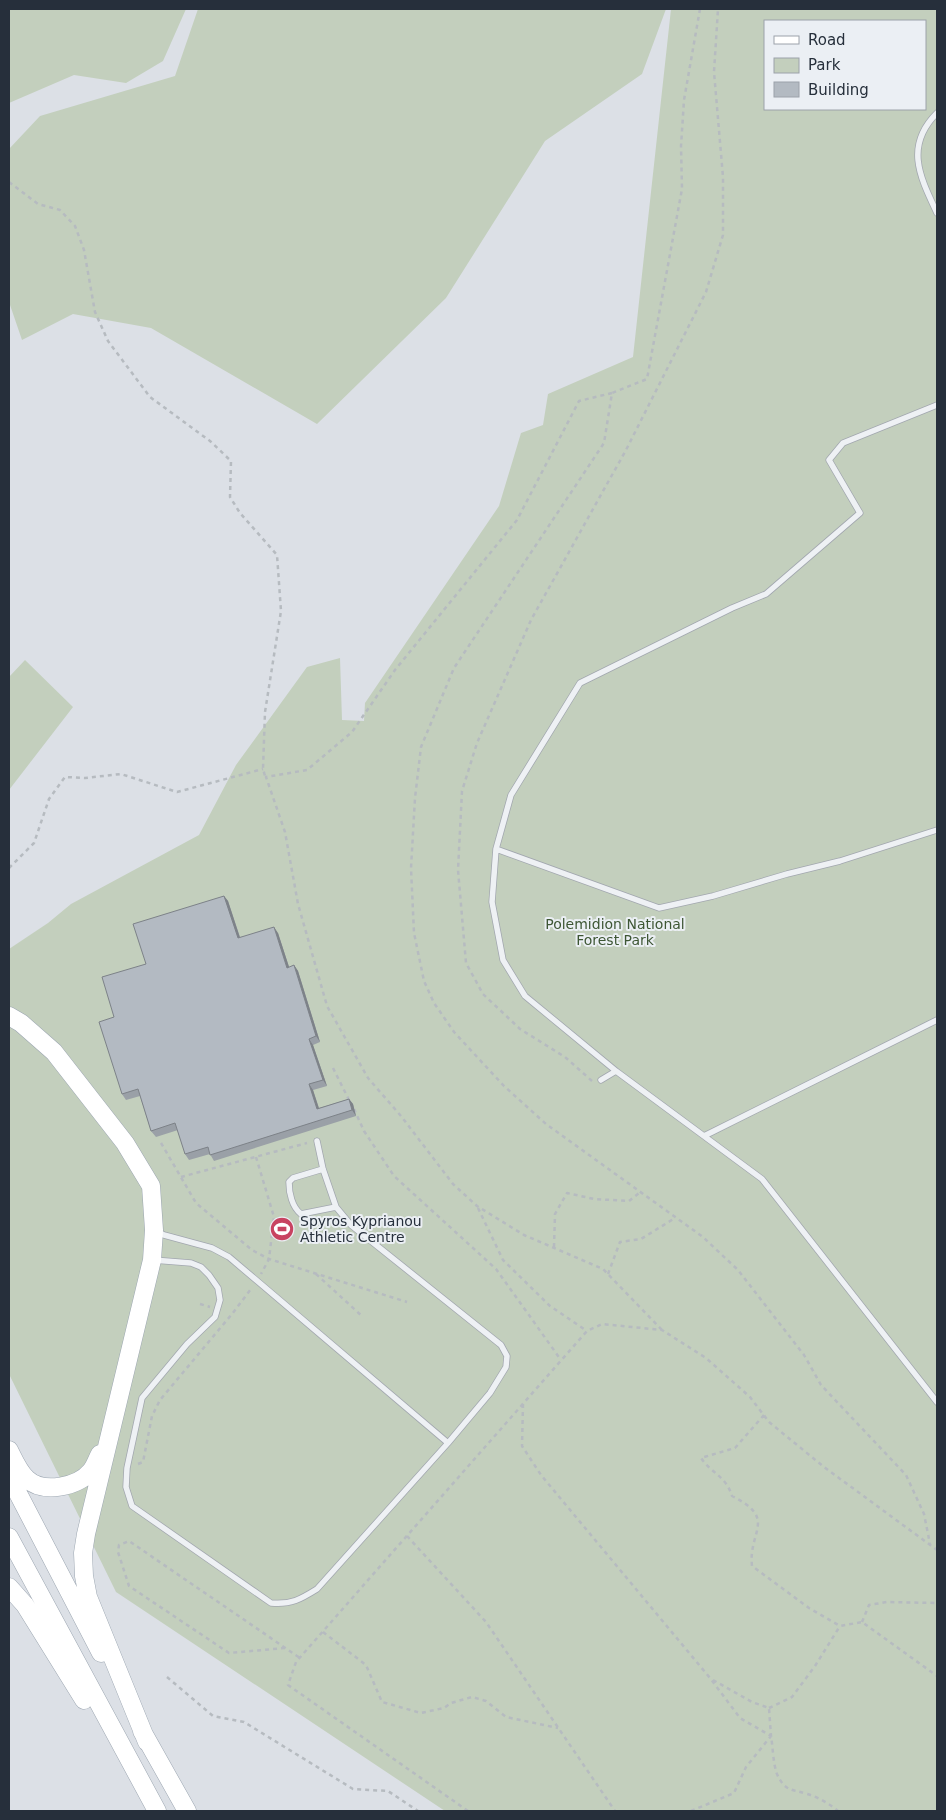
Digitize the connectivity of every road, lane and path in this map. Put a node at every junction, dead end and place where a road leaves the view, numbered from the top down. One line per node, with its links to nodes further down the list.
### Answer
1 (700, 9): 6 (path)
2 (718, 9): 17 (path)
3 (937, 113): 5 (lane)
4 (9, 182): 8 (path)
5 (937, 213)
6 (612, 393): 9 (path); 23 (path)
7 (937, 405): 11 (lane)
8 (262, 769): 9 (path); 12 (path)
9 (266, 777): 24 (path)
10 (937, 830): 11 (lane)
11 (496, 849): 16 (lane)
12 (9, 868)
13 (9, 1016): 27 (main road)
14 (937, 1020): 18 (lane)
15 (333, 1068): 36 (path)
16 (616, 1072): 17 (lane); 18 (lane)
17 (601, 1080)
18 (704, 1136): 37 (lane)
19 (317, 1141): 21 (lane); 22 (path)
20 (160, 1142): 22 (path)
21 (323, 1169): 25 (lane); 25 (lane)
22 (181, 1177): 30 (path)
23 (640, 1193): 26 (path); 28 (path)
24 (478, 1206): 28 (path); 35 (path)
25 (336, 1207): 41 (lane)
26 (675, 1218): 31 (path); 46 (path)
27 (154, 1230): 29 (main road); 41 (lane)
28 (554, 1247): 31 (path)
29 (152, 1260): 40 (main road); 41 (lane)
30 (315, 1273): 32 (path); 33 (path)
31 (608, 1274): 34 (path)
32 (407, 1302)
33 (363, 1317)
34 (662, 1330): 35 (path); 39 (path)
35 (587, 1331): 36 (path)
36 (562, 1360): 38 (path)
37 (937, 1402)
38 (523, 1404): 44 (path); 57 (path)
39 (764, 1415): 46 (path); 51 (path)
40 (109, 1438): 42 (main road); 61 (main road)
41 (448, 1443)
42 (9, 1450)
43 (9, 1476): 61 (main road)
44 (406, 1536): 52 (path); 59 (path)
45 (9, 1537): 63 (main road)
46 (930, 1544): 47 (path)
47 (937, 1550)
48 (9, 1587): 62 (main road)
49 (937, 1603): 50 (path)
50 (862, 1622): 51 (path); 55 (path)
51 (840, 1626): 58 (path)
52 (322, 1632): 54 (path); 59 (path)
53 (285, 1648): 53 (path); 54 (path)
54 (300, 1658): 66 (path)
55 (937, 1676)
56 (168, 1677): 65 (path)
57 (710, 1678): 58 (path); 60 (path)
58 (769, 1708): 60 (path)
59 (558, 1728): 67 (path)
60 (771, 1736): 68 (path); 69 (path)
61 (147, 1742): 64 (main road)
62 (147, 1811)
63 (157, 1811)
64 (187, 1811)
65 (418, 1811)
66 (468, 1811)
67 (615, 1811)
68 (691, 1811)
69 (838, 1811)

